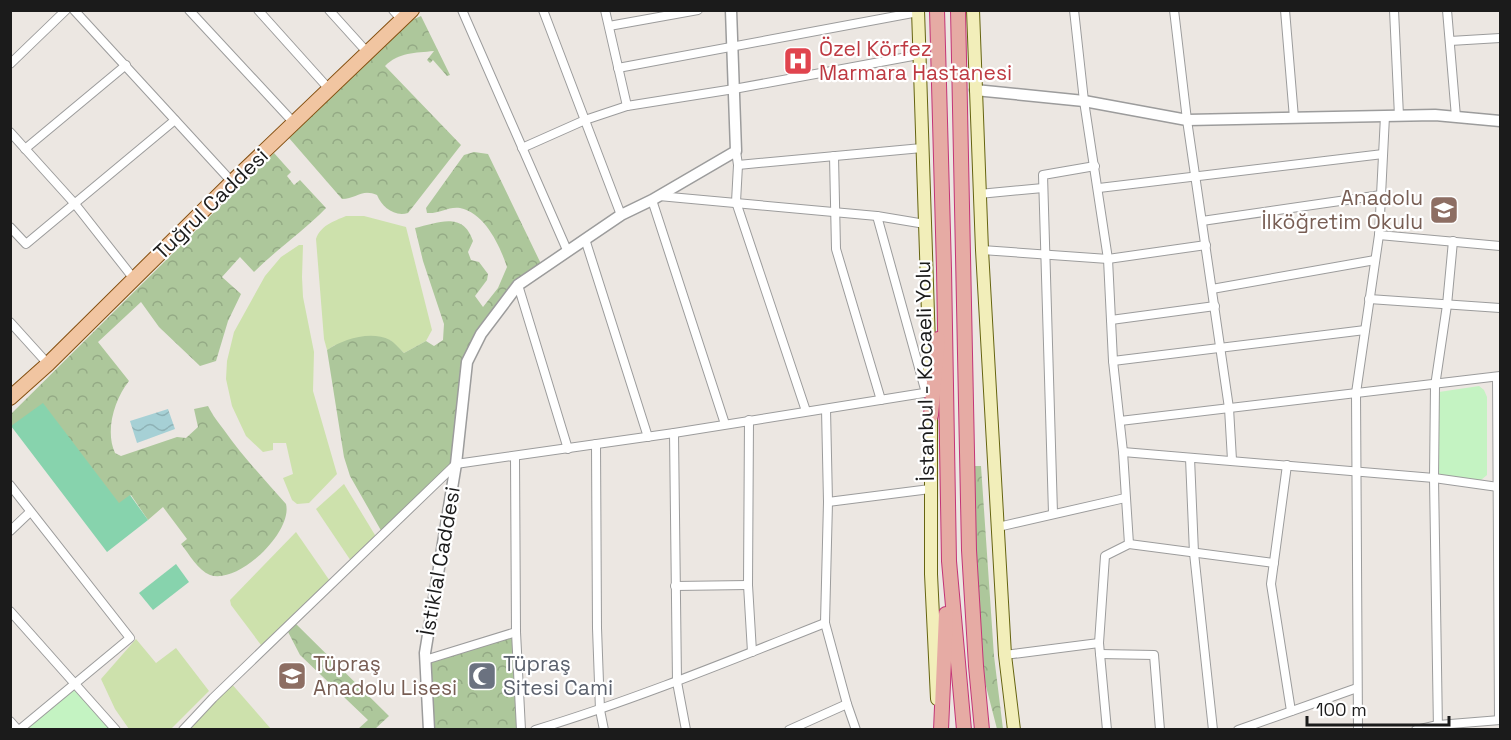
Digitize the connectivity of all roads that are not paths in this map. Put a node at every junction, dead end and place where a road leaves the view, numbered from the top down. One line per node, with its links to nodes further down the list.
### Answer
1 (66, 10): 27 (street)
2 (74, 10): 28 (street)
3 (189, 10): 43 (street)
4 (258, 10): 30 (street)
5 (329, 10): 25 (street)
6 (462, 10): 46 (street)
7 (543, 10): 40 (street)
8 (605, 10): 21 (street)
9 (698, 10): 21 (street)
10 (731, 10): 24 (street)
11 (937, 10): 78 (highway, İstanbul - Kocaeli Yolu)
12 (958, 10): 141 (highway)
13 (973, 10): 32 (main road)
14 (1074, 10): 33 (street)
15 (1174, 10): 41 (street)
16 (1285, 10): 38 (street)
17 (1394, 10): 36 (street)
18 (1447, 10): 23 (street)
19 (918, 11): 24 (street); 26 (main road)
20 (402, 13): 25 (main road, Tuğrul Caddesi)
21 (609, 26): 29 (street)
22 (1500, 38): 23 (street)
23 (1450, 41): 37 (street)
24 (732, 46): 29 (street); 31 (street)
25 (367, 52): 30 (main road, Tuğrul Caddesi)
26 (918, 55): 31 (street); 47 (main road)
27 (10, 64)
28 (126, 65): 39 (street); 45 (street)
29 (618, 68): 34 (street)
30 (329, 89): 43 (main road, Tuğrul Caddesi)
31 (734, 89): 34 (street); 48 (street)
32 (975, 90): 33 (street); 57 (main road)
33 (1084, 101): 41 (street); 52 (street)
34 (627, 105): 40 (street)
35 (1385, 116): 36 (street); 38 (street); 49 (street)
36 (1399, 116): 37 (street)
37 (1456, 117): 42 (street)
38 (1294, 118): 41 (street)
39 (175, 120): 54 (street); 61 (street)
40 (585, 120): 46 (street); 63 (street)
41 (1187, 120): 53 (street)
42 (1500, 121)
43 (294, 123): 54 (main road, Tuğrul Caddesi)
44 (10, 132): 45 (street)
45 (25, 148): 61 (street)
46 (522, 148): 73 (street)
47 (922, 148): 50 (street); 66 (main road)
48 (736, 151): 51 (street); 59 (street, İstiklal Caddesi)
49 (1383, 154): 53 (street); 58 (street)
50 (834, 156): 51 (street); 62 (street)
51 (738, 165): 60 (street)
52 (1095, 165): 55 (street); 56 (street)
53 (1195, 175): 56 (street); 65 (street)
54 (232, 182): 79 (main road, Tuğrul Caddesi)
55 (1043, 188): 57 (street); 75 (street)
56 (1099, 188): 76 (street)
57 (979, 194): 74 (main road)
58 (1381, 195): 65 (street); 68 (street)
59 (656, 198): 60 (street); 63 (street, İstiklal Caddesi); 104 (street)
60 (736, 202): 62 (street); 100 (street)
61 (75, 204): 67 (street); 79 (street)
62 (834, 212): 64 (street); 97 (street)
63 (621, 215): 69 (street, İstiklal Caddesi)
64 (877, 216): 66 (street); 94 (street)
65 (1202, 220): 71 (street)
66 (925, 224): 94 (main road)
67 (10, 227)
68 (1379, 235): 70 (street); 77 (street)
69 (585, 239): 73 (street, İstiklal Caddesi); 106 (street)
70 (1453, 241): 72 (street); 84 (street)
71 (1206, 245): 76 (street); 81 (street)
72 (1500, 246)
73 (567, 250): 80 (street, İstiklal Caddesi)
74 (982, 250): 75 (street); 124 (main road)
75 (1044, 256): 76 (street); 123 (street)
76 (1108, 259): 86 (street)
77 (1375, 260): 81 (street); 82 (street)
78 (944, 269): 101 (highway); 129 (highway, İstanbul - Kocaeli Yolu)
79 (134, 279): 91 (main road, Tuğrul Caddesi)
80 (518, 285): 108 (street); 113 (street, İstiklal Caddesi)
81 (1212, 289): 83 (street)
82 (1369, 299): 84 (street); 88 (street)
83 (1215, 306): 86 (street); 89 (street)
84 (1447, 306): 85 (street); 93 (street)
85 (1500, 308)
86 (1111, 320): 90 (street)
87 (10, 322): 91 (street)
88 (1365, 330): 89 (street); 95 (street)
89 (1221, 349): 90 (street); 99 (street)
90 (1113, 361): 103 (street)
91 (48, 364): 96 (main road, Tuğrul Caddesi)
92 (1499, 377): 93 (street); 118 (street)
93 (1435, 386): 95 (street); 116 (street)
94 (928, 393): 97 (street); 101 (main road)
95 (1356, 393): 99 (street); 115 (street)
96 (10, 399)
97 (881, 400): 98 (street)
98 (826, 408): 100 (street); 121 (street)
99 (1229, 408): 103 (street); 112 (street)
100 (806, 411): 102 (street)
101 (931, 415): 119 (main road)
102 (749, 420): 104 (street); 131 (street)
103 (1120, 421): 109 (street)
104 (725, 424): 105 (street)
105 (674, 433): 106 (street); 132 (street)
106 (648, 437): 107 (street)
107 (596, 444): 108 (street); 146 (street)
108 (568, 449): 110 (street)
109 (1124, 452): 111 (street); 120 (street)
110 (515, 457): 113 (street); 135 (street)
111 (1190, 458): 112 (street); 128 (street)
112 (1232, 460): 114 (street)
113 (456, 464): 140 (street, İstiklal Caddesi); 153 (street)
114 (1287, 465): 115 (street); 130 (street)
115 (1356, 471): 116 (street); 144 (street)
116 (1434, 478): 118 (street); 150 (street)
117 (10, 485): 122 (street)
118 (1498, 487): 126 (street)
119 (930, 489): 121 (street); 161 (main road)
120 (1125, 498): 123 (street); 127 (street)
121 (828, 502): 134 (street)
122 (30, 512): 125 (street); 143 (street)
123 (1053, 513): 124 (street)
124 (998, 527): 139 (main road)
125 (10, 531)
126 (1499, 541): 148 (street)
127 (1129, 544): 128 (street); 136 (street)
128 (1194, 553): 130 (street); 168 (street)
129 (949, 561): 161 (highway); 162 (highway, İstanbul - Kocaeli Yolu)
130 (1274, 563): 147 (street)
131 (748, 585): 132 (street); 137 (street)
132 (675, 586): 142 (street)
133 (10, 611): 143 (street)
134 (825, 623): 137 (street); 145 (street)
135 (516, 632): 140 (street); 155 (street)
136 (1099, 643): 138 (street); 139 (street)
137 (752, 652): 142 (street)
138 (1100, 654): 166 (street); 167 (street)
139 (1005, 655): 165 (main road)
140 (425, 660): 154 (street, İstiklal Caddesi)
141 (976, 666): 163 (highway); 164 (highway)
142 (677, 682): 146 (street); 158 (street)
143 (76, 683): 151 (street); 152 (street)
144 (1357, 688): 147 (street); 170 (street)
145 (847, 704): 159 (street); 160 (street)
146 (600, 710): 156 (street); 157 (street)
147 (1291, 711): 169 (street)
148 (1500, 720): 150 (street)
149 (10, 721): 151 (street)
150 (1438, 727): 171 (street)
151 (19, 729)
152 (116, 729)
153 (183, 729)
154 (429, 729)
155 (521, 729)
156 (535, 729)
157 (604, 729)
158 (686, 729)
159 (789, 729)
160 (856, 729)
161 (940, 729)
162 (964, 729)
163 (982, 729)
164 (989, 729)
165 (1014, 729)
166 (1107, 729)
167 (1160, 729)
168 (1213, 729)
169 (1238, 729)
170 (1358, 729)
171 (1416, 729)

